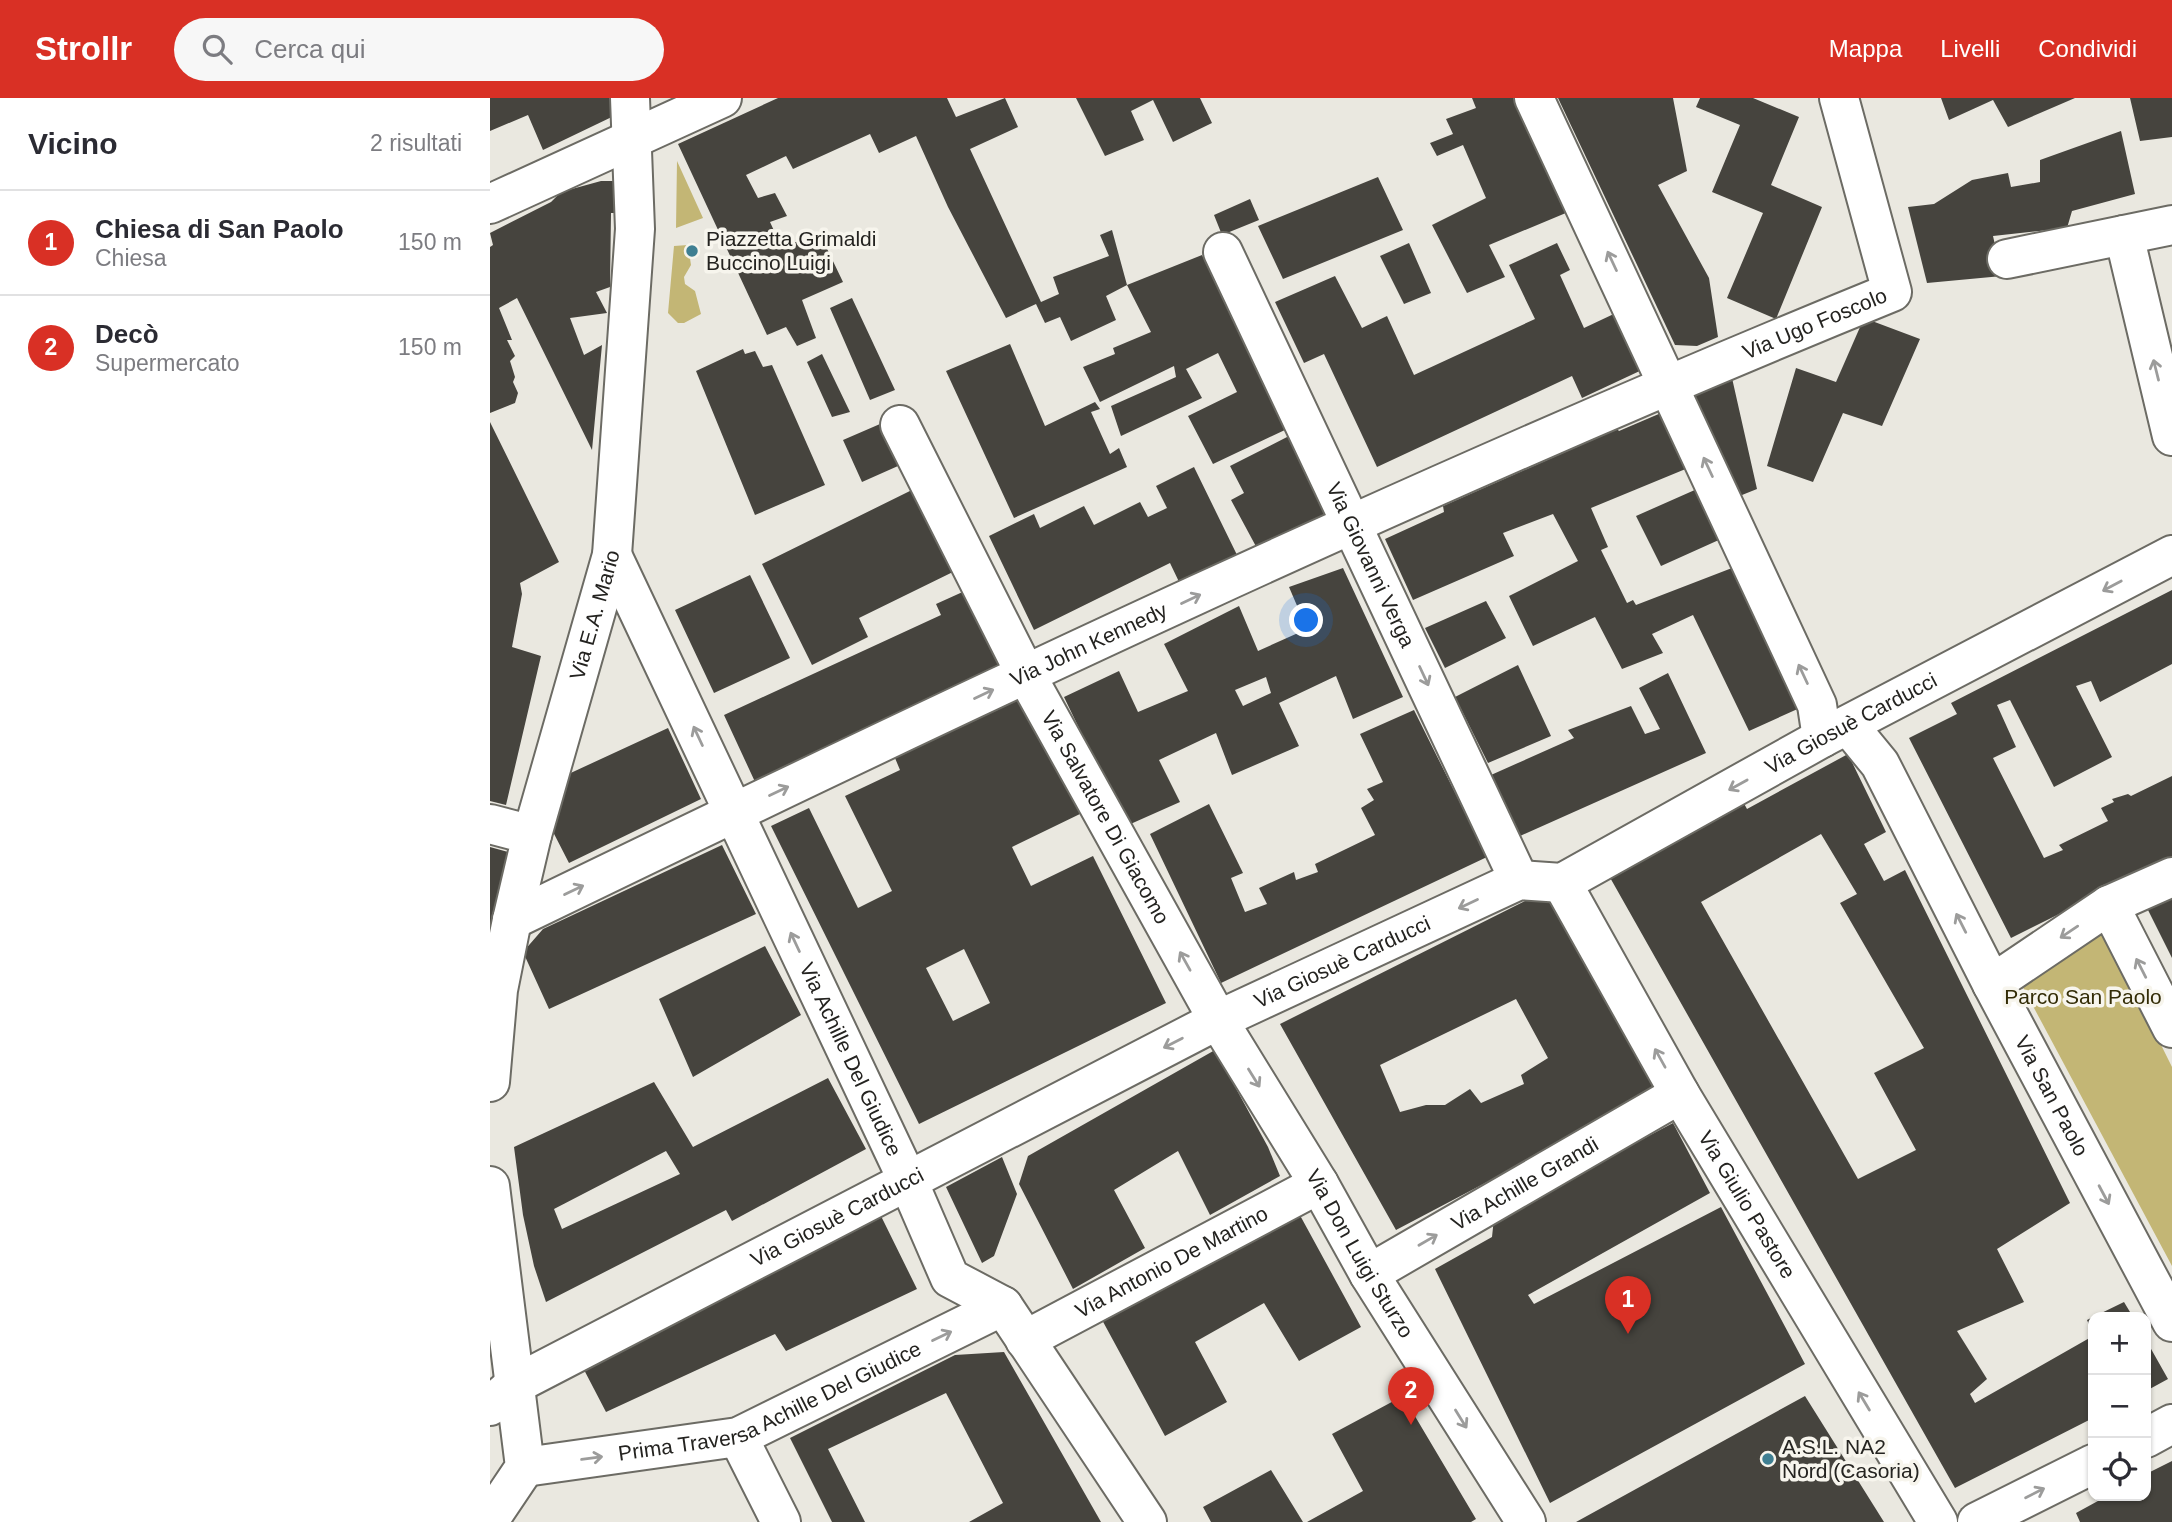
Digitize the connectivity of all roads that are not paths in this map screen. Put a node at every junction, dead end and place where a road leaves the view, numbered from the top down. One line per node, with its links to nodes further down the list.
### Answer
1 (630, 98): 5 (street, Via E.A. Mario)
2 (722, 98): 5 (street)
3 (1534, 98): 11 (street, one-way to 3)
4 (1839, 98): 11 (street, Via Ugo Foscolo)
5 (631, 140): 6 (street); 15 (street, Via E.A. Mario)
6 (490, 204)
7 (2172, 225): 8 (street)
8 (2124, 235): 10 (street); 13 (street, one-way to 8)
9 (1223, 252): 14 (street, Via Giovanni Verga)
10 (2007, 259)
11 (1669, 383): 14 (street, Via John Kennedy); 18 (street, one-way to 11)
12 (900, 425): 17 (street, Via Salvatore Di Giacomo)
13 (2172, 436)
14 (1354, 525): 17 (street, Via John Kennedy, one-way to 14); 23 (street, Via Giovanni Verga, one-way to 23)
15 (612, 555): 19 (street, Via Achille Del Giudice, one-way to 15); 21 (street, Via E.A. Mario)
16 (2172, 555): 18 (street, Via Giosuè Carducci, one-way to 18)
17 (1027, 675): 19 (street, Via John Kennedy, one-way to 17); 28 (street, Via Salvatore Di Giacomo, one-way to 17)
18 (1835, 732): 24 (street, Via Giosuè Carducci, one-way to 24); 27 (street, Via San Paolo, one-way to 18)
19 (734, 812): 26 (street, Via John Kennedy, one-way to 19); 32 (street, Via Achille Del Giudice, one-way to 19)
20 (490, 824): 21 (street)
21 (532, 835): 26 (street, Via E.A. Mario)
22 (2172, 877): 25 (street)
23 (1520, 880): 24 (street, Via Giosuè Carducci); 28 (street, Via Giosuè Carducci, one-way to 28)
24 (1562, 883): 31 (street, Via Giulio Pastore, one-way to 24)
25 (2109, 905): 27 (street, one-way to 27); 29 (street, one-way to 25)
26 (512, 919): 30 (street, Via E.A. Mario)
27 (1992, 984): 37 (street, Via San Paolo, one-way to 37)
28 (1218, 1020): 32 (street, Via Giosuè Carducci, one-way to 32); 33 (street, Via Don Luigi Sturzo, one-way to 33)
29 (2172, 1028)
30 (490, 1082)
31 (1680, 1094): 35 (street, Via Achille Grandi, one-way to 31); 49 (street, Via Giulio Pastore, one-way to 31)
32 (908, 1181): 36 (street, Via Achille Del Giudice); 39 (street, Via Giosuè Carducci)
33 (1320, 1184): 35 (street, Via Don Luigi Sturzo); 38 (street, Via Antonio De Martino)
34 (490, 1186): 39 (street)
35 (1369, 1274): 46 (street, Via Don Luigi Sturzo, one-way to 46)
36 (1003, 1306): 38 (street, Via Achille Del Giudice); 42 (street, Prima Traversa Achille Del Giudice, one-way to 36)
37 (2172, 1322)
38 (1025, 1340): 48 (street, Via Achille Del Giudice)
39 (502, 1396): 44 (street)
40 (2172, 1424): 41 (street)
41 (2151, 1435)
42 (738, 1437): 44 (street, Prima Traversa Achille Del Giudice, one-way to 42); 47 (street)
43 (2088, 1466): 50 (street, one-way to 43)
44 (525, 1467): 45 (street)
45 (490, 1519)
46 (1524, 1521)
47 (781, 1522)
48 (1147, 1522)
49 (1938, 1522)
50 (1977, 1522)

